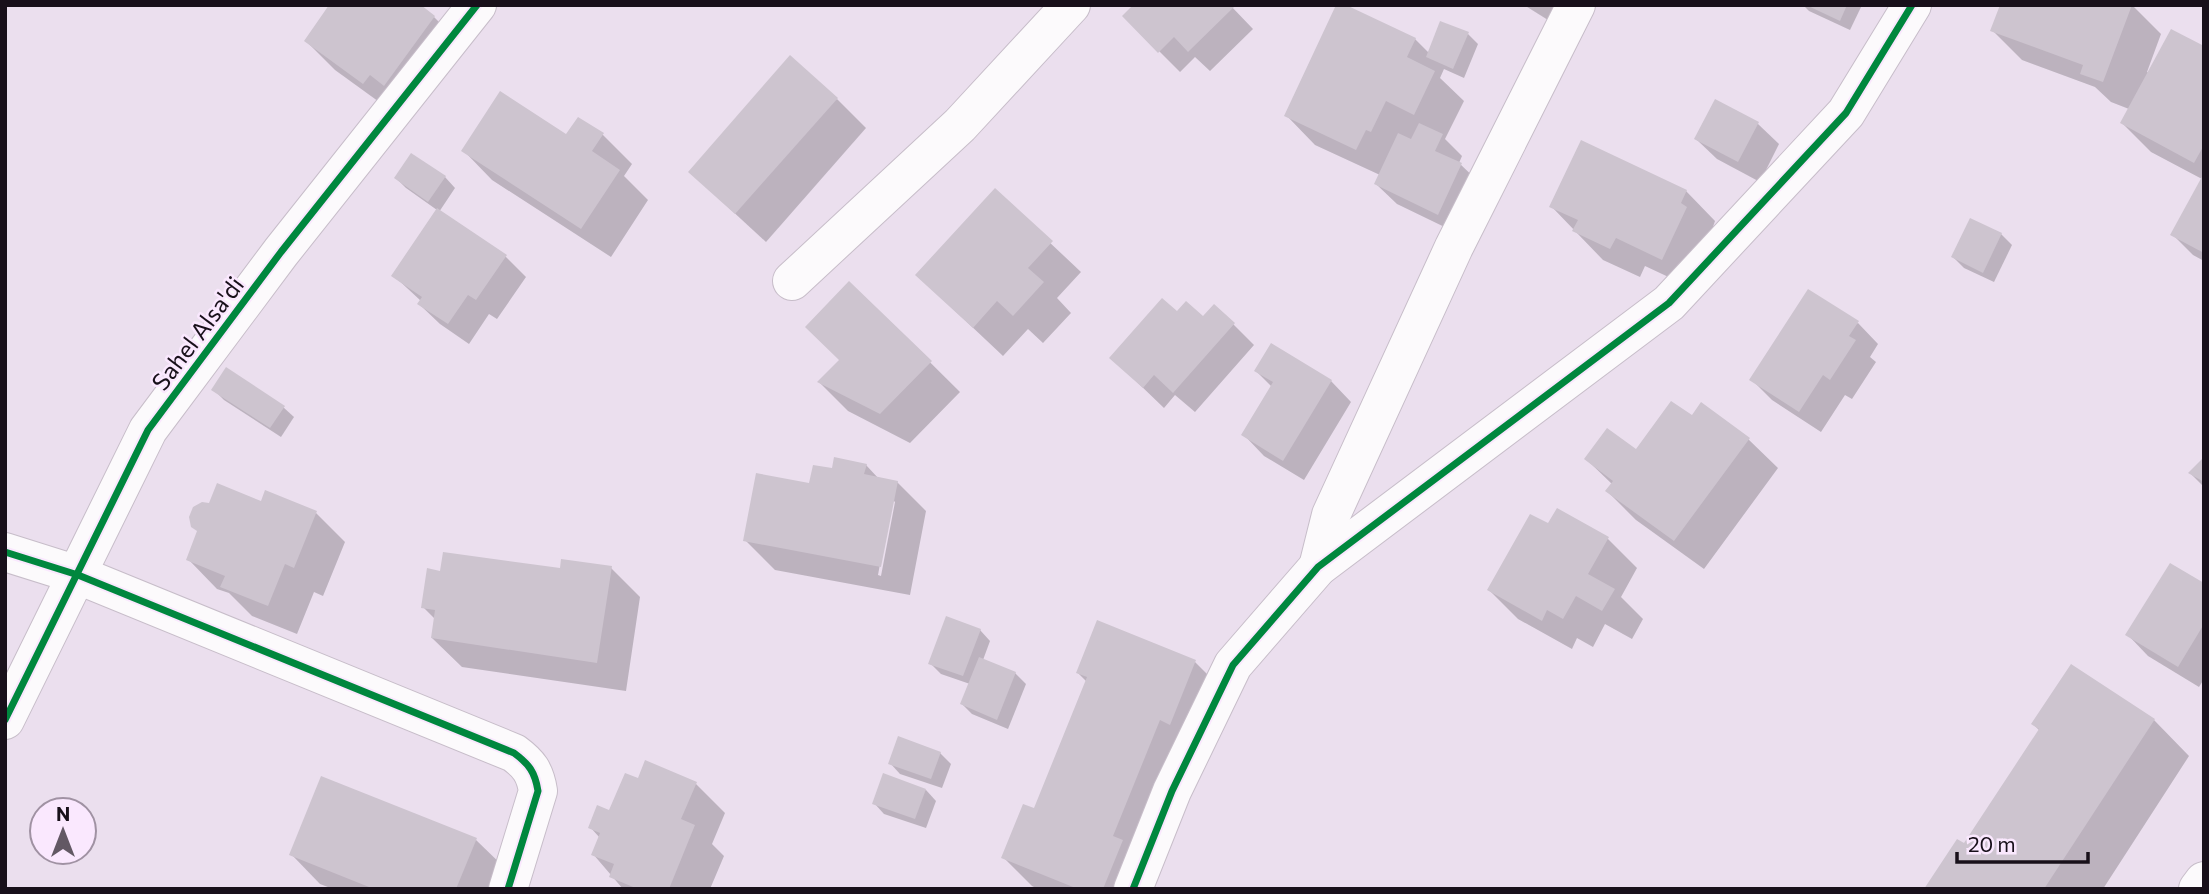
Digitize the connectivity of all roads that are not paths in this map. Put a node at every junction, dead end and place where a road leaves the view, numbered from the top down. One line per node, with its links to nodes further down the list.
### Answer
1 (477, 5): 8 (street, Sahel Alsa'di)
2 (1071, 5): 5 (street)
3 (1576, 5): 7 (street)
4 (1912, 5): 7 (street)
5 (792, 281)
6 (5, 552): 8 (street)
7 (1318, 567): 12 (street)
8 (78, 575): 9 (street, Sahel Alsa'di); 11 (street)
9 (5, 720)
10 (2204, 881): 13 (street)
11 (508, 889)
12 (1133, 889)
13 (2198, 889)

